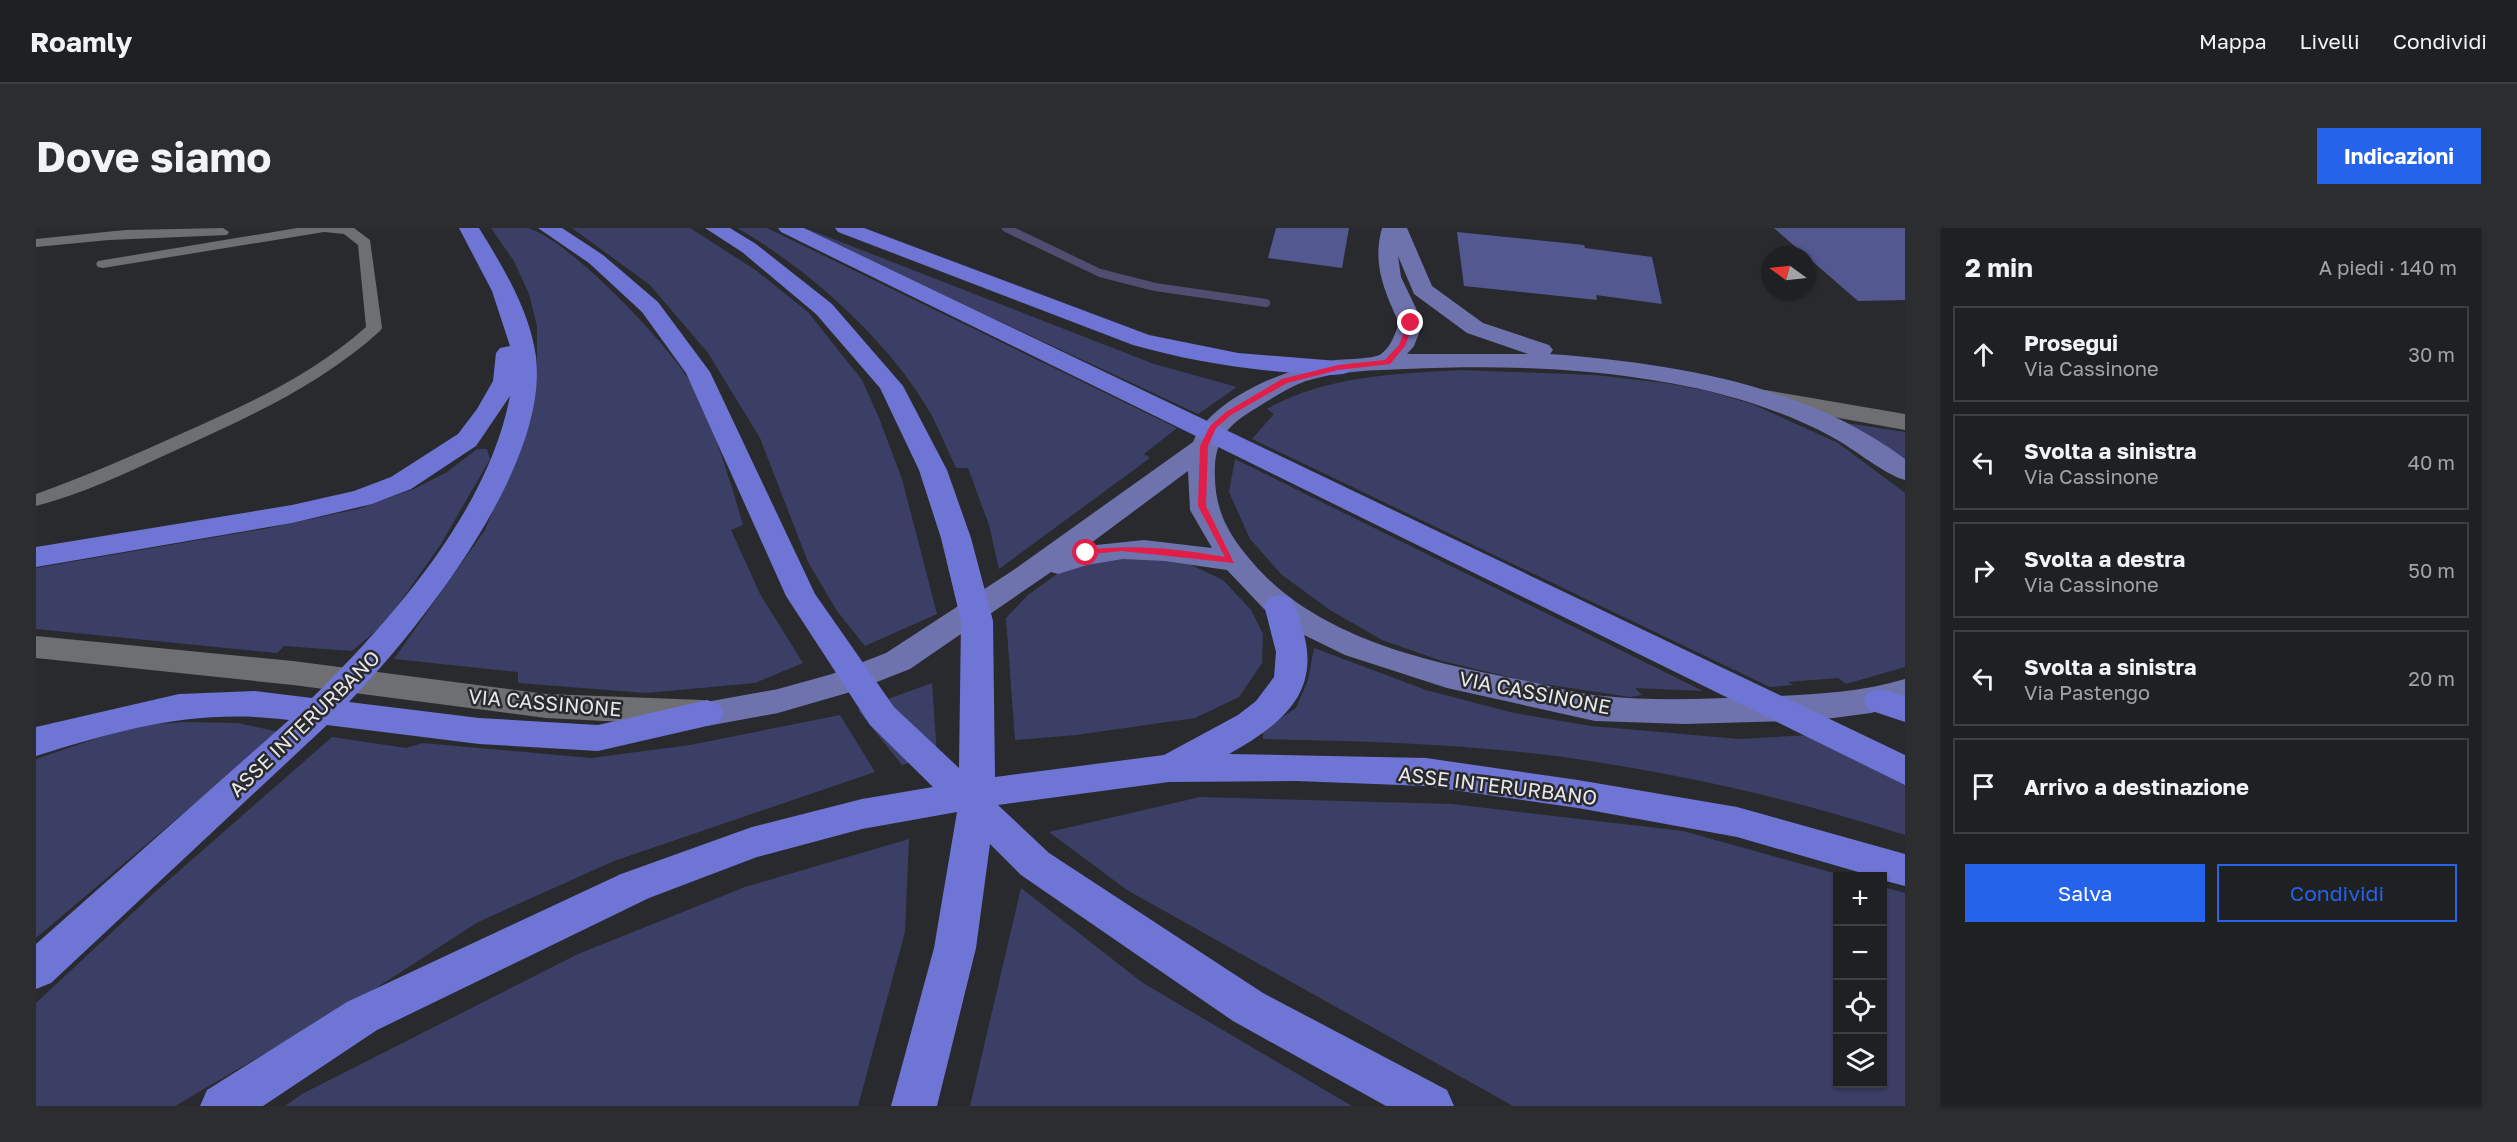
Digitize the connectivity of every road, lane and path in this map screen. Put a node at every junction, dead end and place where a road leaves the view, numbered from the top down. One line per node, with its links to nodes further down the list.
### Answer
1 (168, 228): 10 (lane)
2 (323, 228): 10 (lane); 12 (lane); 22 (lane)
3 (469, 228): 13 (highway, ASSE INTERURBANO)
4 (548, 228): 38 (highway)
5 (715, 228): 37 (highway)
6 (788, 228): 33 (highway)
7 (845, 228): 16 (highway)
8 (1392, 228): 14 (main road)
9 (1397, 228): 15 (main road)
10 (110, 236): 11 (lane)
11 (36, 243)
12 (103, 264)
13 (511, 313): 24 (highway); 35 (highway, ASSE INTERURBANO)
14 (1387, 362): 15 (main road, VIA CASSINONE); 16 (main road, VIA CASSINONE)
15 (1595, 364): 17 (main road, VIA CASSINONE)
16 (1338, 368): 19 (main road, VIA CASSINONE)
17 (1755, 396): 18 (main road, VIA CASSINONE); 21 (main road, VIA CASSINONE)
18 (1905, 422)
19 (1204, 446): 25 (main road, VIA CASSINONE); 26 (main road, VIA CASSINONE)
20 (183, 452): 23 (lane)
21 (1905, 472)
22 (36, 500)
23 (36, 511)
24 (36, 557)
25 (1231, 561): 26 (main road, VIA CASSINONE); 27 (main road, VIA CASSINONE)
26 (1023, 578): 30 (main road, VIA CASSINONE)
27 (1280, 605): 29 (main road, VIA CASSINONE); 32 (highway)
28 (36, 647): 30 (main road, VIA CASSINONE)
29 (1897, 700)
30 (707, 713): 31 (highway)
31 (36, 743)
32 (1169, 768): 34 (highway, ASSE INTERURBANO); 36 (highway, ASSE INTERURBANO)
33 (1905, 771)
34 (1905, 870)
35 (36, 970)
36 (223, 1106)
37 (914, 1106)
38 (1431, 1106)

